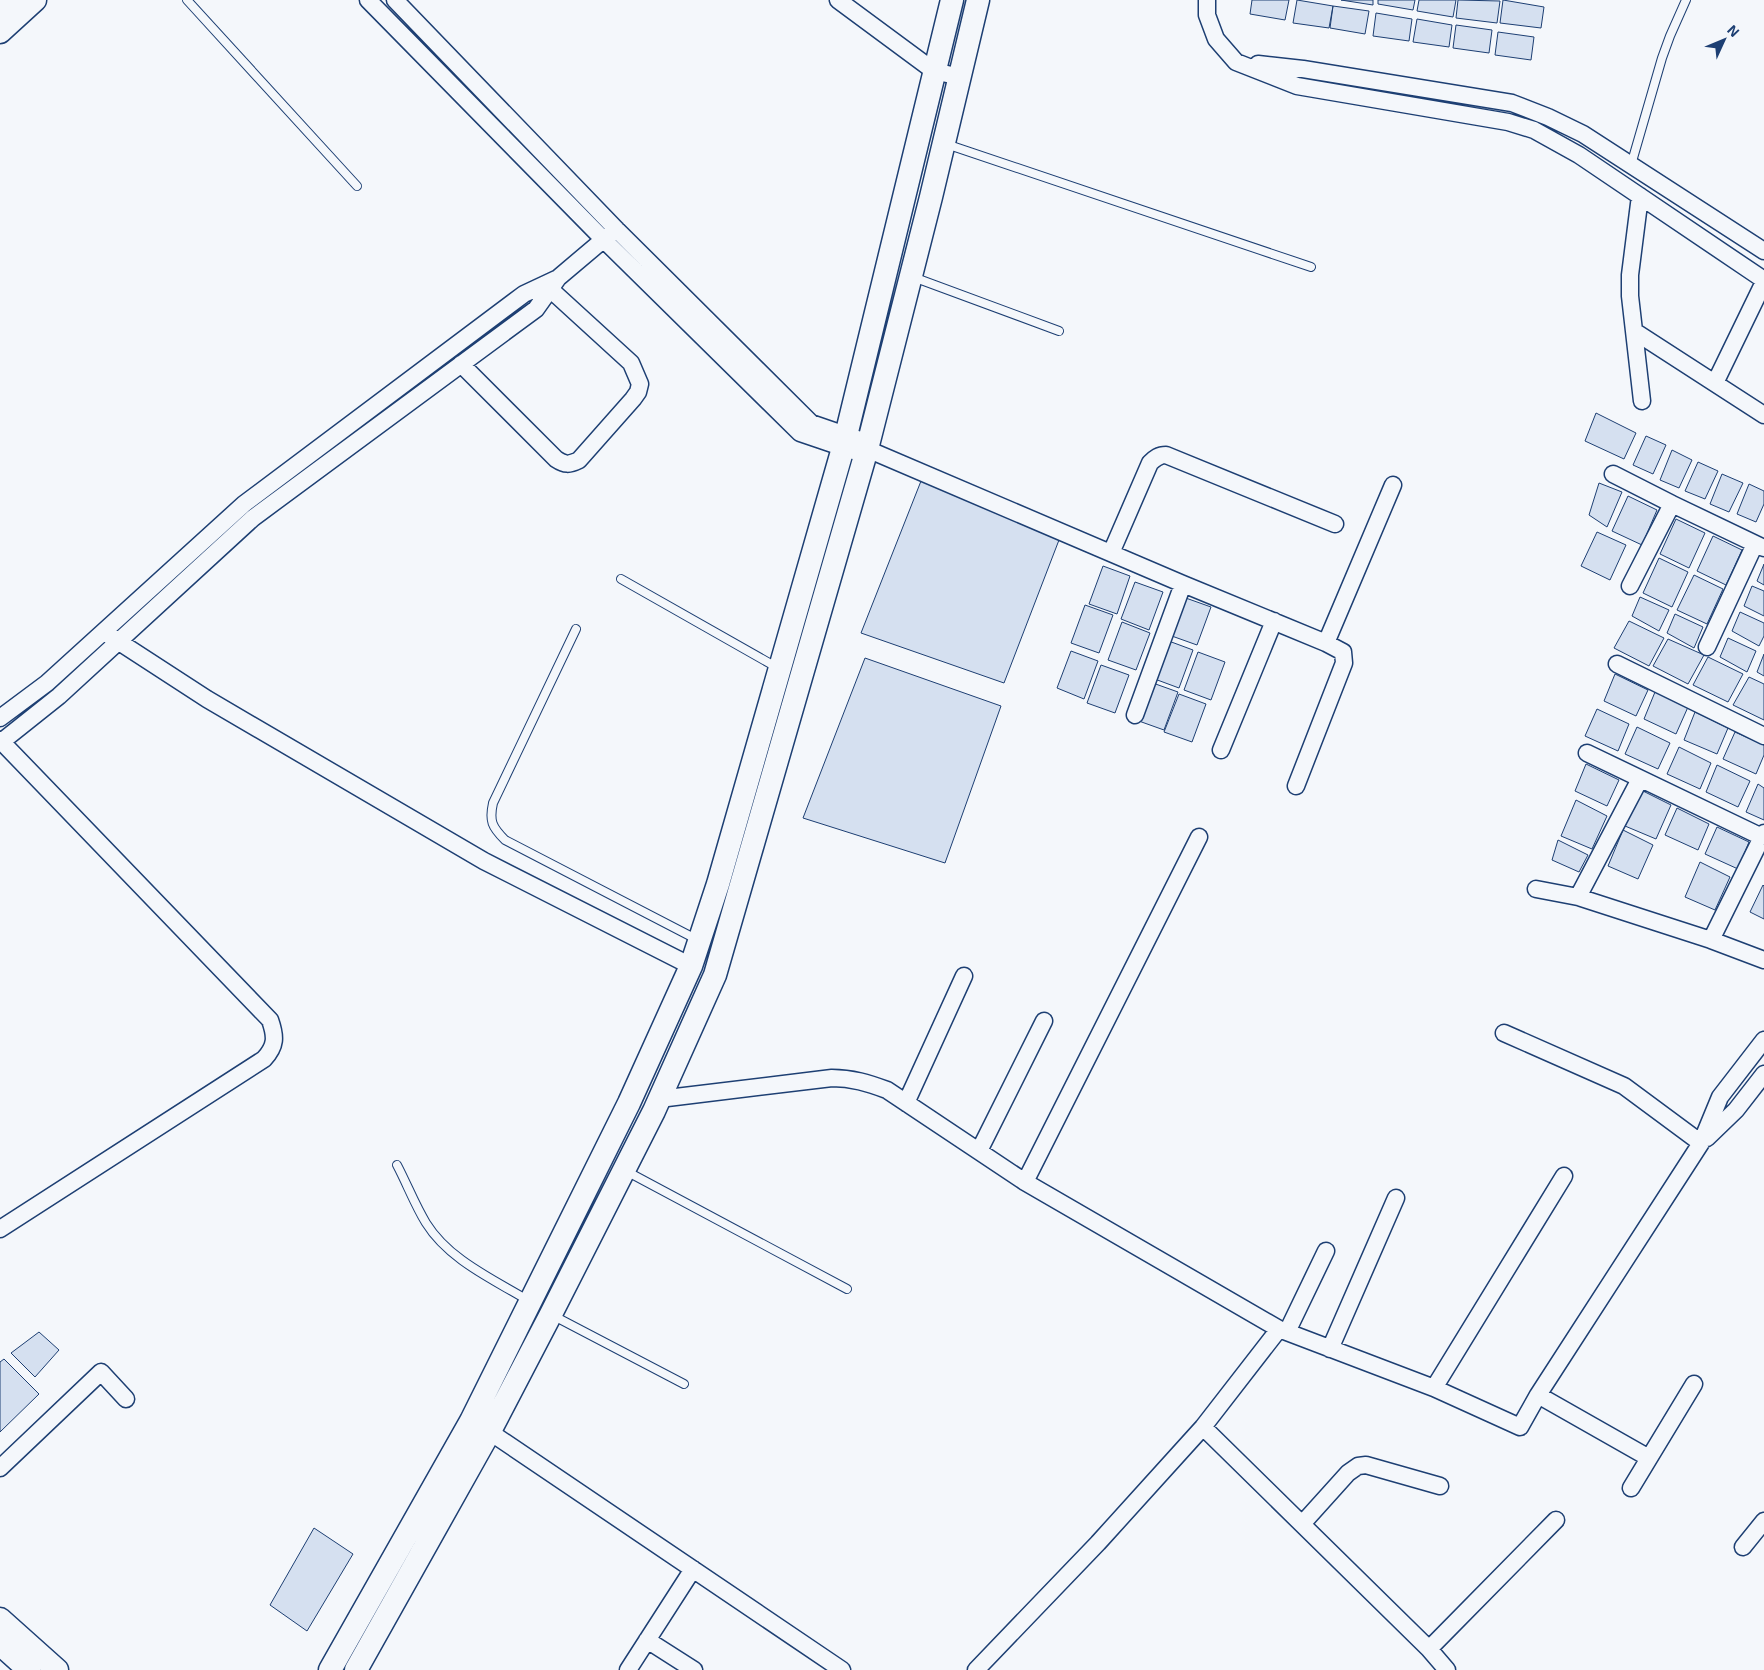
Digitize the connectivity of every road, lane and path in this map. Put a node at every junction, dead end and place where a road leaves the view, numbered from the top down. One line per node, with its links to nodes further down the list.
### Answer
1 (8, 0): 11 (main road)
2 (35, 0): 12 (main road)
3 (187, 0): 18 (lane)
4 (368, 0): 20 (street)
5 (395, 0): 20 (street)
6 (838, 0): 14 (street)
7 (952, 0): 14 (main road)
8 (978, 0): 15 (main road)
9 (1207, 0): 13 (street)
10 (1686, 0): 17 (lane)
11 (0, 8)
12 (0, 32)
13 (1236, 62): 17 (street); 19 (street)
14 (934, 71): 15 (street); 32 (main road)
15 (960, 77): 16 (main road)
16 (944, 143): 22 (lane); 23 (main road)
17 (1631, 165): 21 (street)
18 (357, 186)
19 (1640, 196): 24 (street); 27 (street)
20 (610, 235): 25 (street); 32 (street)
21 (1764, 251)
22 (1311, 267)
23 (911, 276): 26 (lane); 33 (main road)
24 (1764, 281): 29 (street)
25 (554, 284): 28 (street); 28 (street); 45 (street)
26 (1059, 331)
27 (1634, 331): 29 (street); 30 (street)
28 (461, 364): 45 (street)
29 (1715, 383): 31 (street)
30 (1642, 401)
31 (1764, 415)
32 (845, 441): 33 (street); 49 (main road)
33 (867, 449): 39 (street); 72 (main road)
34 (1612, 474): 36 (street)
35 (1393, 484): 46 (street)
36 (1672, 504): 38 (street); 42 (street)
37 (1335, 524): 39 (street)
38 (1760, 546): 47 (street)
39 (1111, 553): 41 (street)
40 (621, 579): 49 (lane)
41 (1183, 584): 43 (street); 50 (street)
42 (1630, 586)
43 (1274, 621): 46 (street); 54 (street)
44 (576, 629): 62 (lane)
45 (111, 636): 51 (street); 53 (street); 65 (street)
46 (1326, 643): 57 (street)
47 (1707, 647)
48 (1617, 664): 52 (street)
49 (780, 669): 62 (main road)
50 (1135, 715)
51 (0, 718)
52 (1764, 736)
53 (1, 742): 81 (street)
54 (1221, 750)
55 (1587, 753): 56 (street)
56 (1640, 779): 58 (street); 61 (street)
57 (1296, 786)
58 (1763, 835): 63 (street)
59 (1199, 838): 79 (street)
60 (1536, 889): 61 (street)
61 (1578, 897): 63 (street)
62 (699, 940): 65 (main road)
63 (1711, 940): 64 (street)
64 (1764, 960)
65 (691, 966): 84 (main road)
66 (964, 976): 73 (street)
67 (1044, 1021): 75 (street)
68 (1504, 1033): 74 (street)
69 (1764, 1040): 74 (street)
70 (1764, 1074): 71 (street)
71 (1758, 1093): 74 (street)
72 (659, 1099): 73 (street); 77 (main road)
73 (906, 1103): 75 (street)
74 (1701, 1143): 90 (street)
75 (979, 1151): 79 (street)
76 (397, 1165): 84 (lane)
77 (624, 1170): 83 (lane); 84 (main road)
78 (1564, 1176): 89 (street)
79 (1025, 1182): 85 (street)
80 (1396, 1198): 86 (street)
81 (0, 1229)
82 (1326, 1251): 85 (street)
83 (847, 1289)
84 (540, 1308): 87 (lane); 92 (main road)
85 (1283, 1331): 86 (street); 93 (street)
86 (1330, 1349): 89 (street)
87 (684, 1384)
88 (1694, 1384): 94 (street)
89 (1434, 1388): 90 (street)
90 (1538, 1395): 94 (street)
91 (126, 1399): 95 (street)
92 (480, 1426): 102 (street); 109 (main road); 110 (main road)
93 (1203, 1427): 100 (street); 114 (street)
94 (1649, 1458): 97 (street)
95 (0, 1468)
96 (1440, 1486): 100 (street)
97 (1631, 1488)
98 (1556, 1520): 106 (street)
99 (1764, 1521): 101 (street)
100 (1302, 1524): 106 (street)
101 (1743, 1547)
102 (693, 1569): 104 (street); 113 (street)
103 (0, 1619): 108 (main road)
104 (647, 1640): 111 (street); 112 (street)
105 (0, 1644): 107 (main road)
106 (1429, 1649): 115 (street)
107 (29, 1670)
108 (57, 1670)
109 (330, 1670)
110 (356, 1670)
111 (628, 1670)
112 (694, 1670)
113 (842, 1670)
114 (976, 1670)
115 (1447, 1670)

